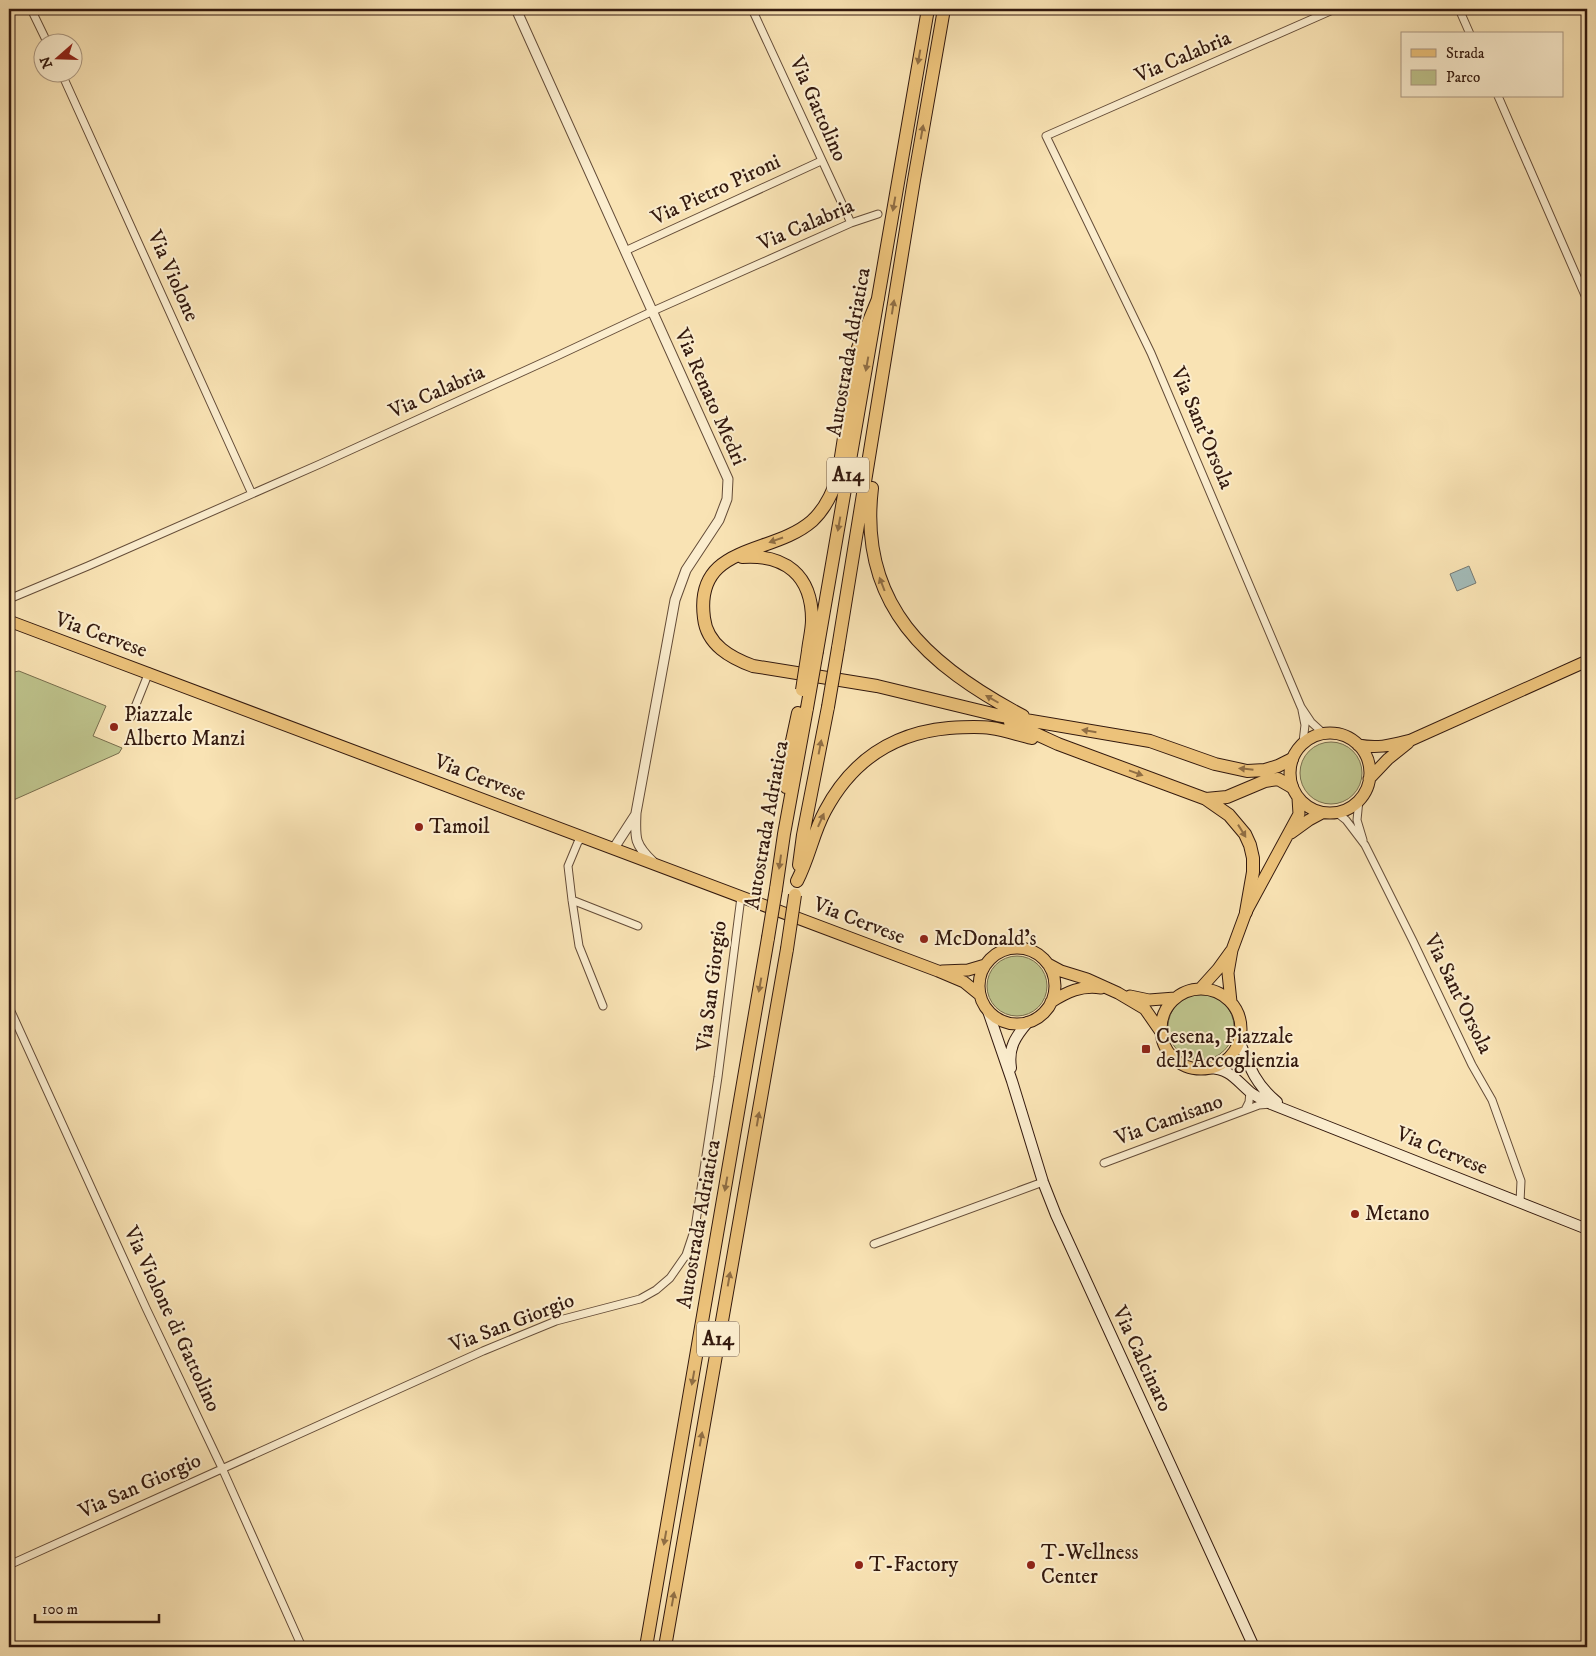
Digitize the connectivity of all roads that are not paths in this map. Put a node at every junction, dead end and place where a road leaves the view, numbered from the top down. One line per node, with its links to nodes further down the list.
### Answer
1 (31, 9): 8 (street)
2 (516, 9): 16 (street, Via Renato Medri)
3 (752, 9): 13 (street, Via Gattolino)
4 (928, 9): 17 (highway, Autostrada Adriatica / A14, one-way to 17)
5 (944, 9): 20 (highway, Autostrada Adriatica / A14, one-way to 5)
6 (1335, 9): 12 (street, Via Calabria)
7 (1459, 9): 9 (street)
8 (42, 32)
9 (1469, 32)
10 (65, 82): 21 (street, Via Violone)
11 (1499, 98): 18 (street)
12 (1046, 136): 28 (street, Via Sant'Orsola)
13 (822, 160): 15 (street, Via Gattolino); 16 (street, Via Pietro Pironi)
14 (878, 214): 15 (street, Via Calabria)
15 (851, 223): 19 (street, Via Calabria)
16 (625, 251): 19 (street, Via Renato Medri)
17 (878, 299): 22 (highway, one-way to 22); 25 (highway, Autostrada Adriatica / A14, one-way to 25)
18 (1587, 300)
19 (653, 311): 21 (street, Via Calabria); 44 (street, Via Renato Medri)
20 (877, 406): 31 (highway, one-way to 20); 51 (highway, Autostrada Adriatica / A14, one-way to 20, bridge)
21 (252, 494): 23 (street, Via Calabria)
22 (732, 558): 25 (highway); 29 (highway)
23 (9, 599)
24 (9, 621): 27 (main road, Via Cervese)
25 (813, 651): 86 (highway, Autostrada Adriatica / A14, one-way to 86, bridge)
26 (1587, 661): 33 (main road)
27 (149, 672): 30 (street); 46 (main road, Via Cervese)
28 (1301, 707): 32 (street, Via Sant'Orsola); 34 (street)
29 (997, 715): 31 (highway); 35 (highway)
30 (131, 717)
31 (1035, 722): 37 (highway, one-way to 31)
32 (1323, 733): 34 (main road); 36 (main road)
33 (1411, 740): 36 (main road); 38 (main road)
34 (1303, 742): 37 (main road)
35 (1058, 744): 41 (highway, one-way to 41); 51 (highway, one-way to 35)
36 (1358, 744): 38 (main road)
37 (1292, 759): 39 (main road)
38 (1370, 779): 42 (main road)
39 (1292, 787): 40 (main road); 41 (highway)
40 (1298, 798): 45 (main road); 47 (main road)
41 (1206, 799): 54 (highway, one-way to 54)
42 (1359, 800): 43 (main road); 48 (street)
43 (1337, 812): 45 (main road); 48 (street, Via Sant'Orsola)
44 (636, 813): 49 (street, Via Renato Medri); 50 (street, Via Renato Medri)
45 (1322, 813): 47 (main road)
46 (583, 837): 49 (main road, Via Cervese); 53 (street)
47 (1284, 839): 54 (main road)
48 (1365, 845): 80 (street, Via Sant'Orsola)
49 (614, 848): 50 (main road, Via Cervese)
50 (655, 863): 52 (main road, Via Cervese)
51 (797, 881): 87 (highway, Autostrada Adriatica / A14, one-way to 51, bridge)
52 (740, 897): 59 (main road, Via Cervese); 83 (street, Via San Giorgio)
53 (572, 900): 55 (street); 66 (street)
54 (1246, 912): 56 (main road)
55 (638, 926)
56 (1232, 950): 60 (main road); 65 (main road)
57 (1048, 964): 58 (main road); 61 (main road); 64 (main road)
58 (985, 965): 59 (main road, Via Cervese); 62 (main road)
59 (938, 972): 62 (main road, Via Cervese)
60 (1200, 988): 63 (main road); 65 (main road)
61 (1113, 991): 63 (main road); 64 (main road); 70 (main road)
62 (980, 995): 68 (main road)
63 (1175, 998): 70 (main road)
64 (1051, 1002): 69 (main road)
65 (1231, 1002): 71 (main road)
66 (603, 1006)
67 (9, 1007): 83 (street, Via Violone di Gattolino)
68 (988, 1011): 69 (main road); 73 (main road, Via Calcinaro)
69 (1028, 1022): 73 (main road, Via Calcinaro)
70 (1161, 1032): 72 (main road)
71 (1239, 1040): 72 (main road); 76 (main road, Via Cervese)
72 (1209, 1068): 74 (main road, Via Cervese)
73 (1012, 1081): 79 (main road, Via Calcinaro)
74 (1250, 1092): 75 (main road, Via Cervese); 77 (street, Via Camisano)
75 (1271, 1104): 76 (main road, Via Cervese); 77 (street, Via Camisano)
76 (1283, 1107): 80 (main road, Via Cervese)
77 (1245, 1110): 78 (street, Via Camisano)
78 (1104, 1163)
79 (1043, 1182): 82 (street); 88 (main road, Via Calcinaro)
80 (1520, 1202): 81 (main road, Via Cervese)
81 (1587, 1229)
82 (874, 1244)
83 (222, 1468): 84 (street, Via San Giorgio); 85 (street, Via Violone di Gattolino)
84 (9, 1565)
85 (302, 1647)
86 (646, 1647)
87 (665, 1647)
88 (1254, 1647)

